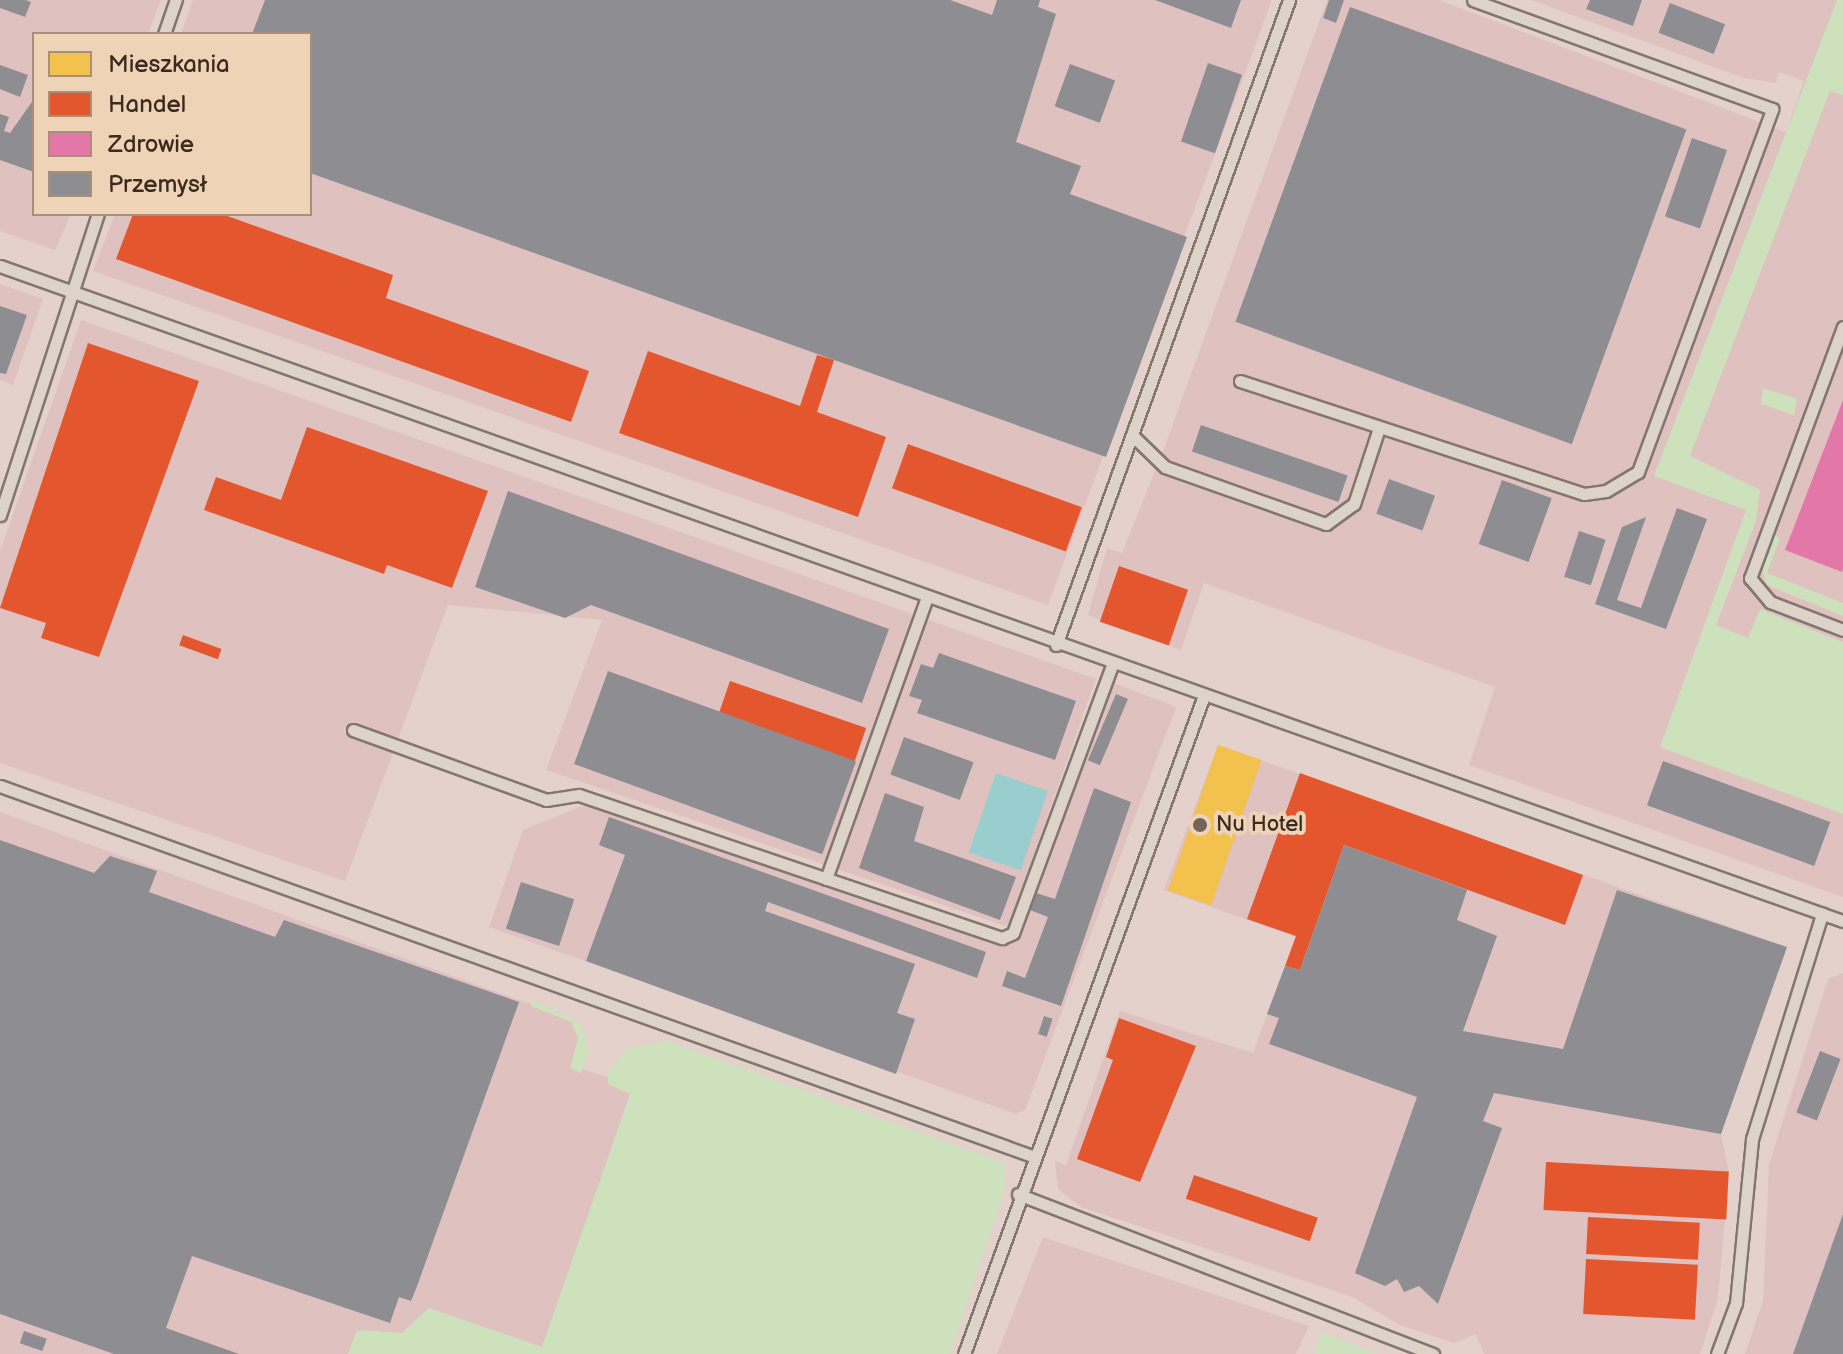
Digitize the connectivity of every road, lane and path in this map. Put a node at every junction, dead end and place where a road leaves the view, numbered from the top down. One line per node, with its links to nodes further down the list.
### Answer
1 (176, 0): 4 (lane)
2 (1289, 0): 11 (lane)
3 (1473, 0): 10 (lane)
4 (165, 32)
5 (97, 216): 7 (lane)
6 (0, 266): 7 (lane)
7 (69, 291): 12 (lane); 13 (lane)
8 (1843, 327): 14 (lane)
9 (1240, 381): 10 (lane)
10 (1379, 428): 11 (lane)
11 (1132, 435): 15 (lane)
12 (0, 515)
13 (927, 597): 15 (lane); 20 (lane)
14 (1843, 630)
15 (1056, 645): 16 (lane)
16 (1112, 666): 17 (lane); 20 (lane)
17 (1203, 698): 21 (lane); 23 (lane)
18 (353, 730): 20 (lane)
19 (0, 786): 23 (lane)
20 (826, 879)
21 (1822, 914): 22 (lane); 27 (lane)
22 (1843, 921)
23 (1032, 1156): 24 (lane)
24 (1018, 1194): 25 (lane); 26 (lane)
25 (964, 1354)
26 (1433, 1354)
27 (1717, 1354)

